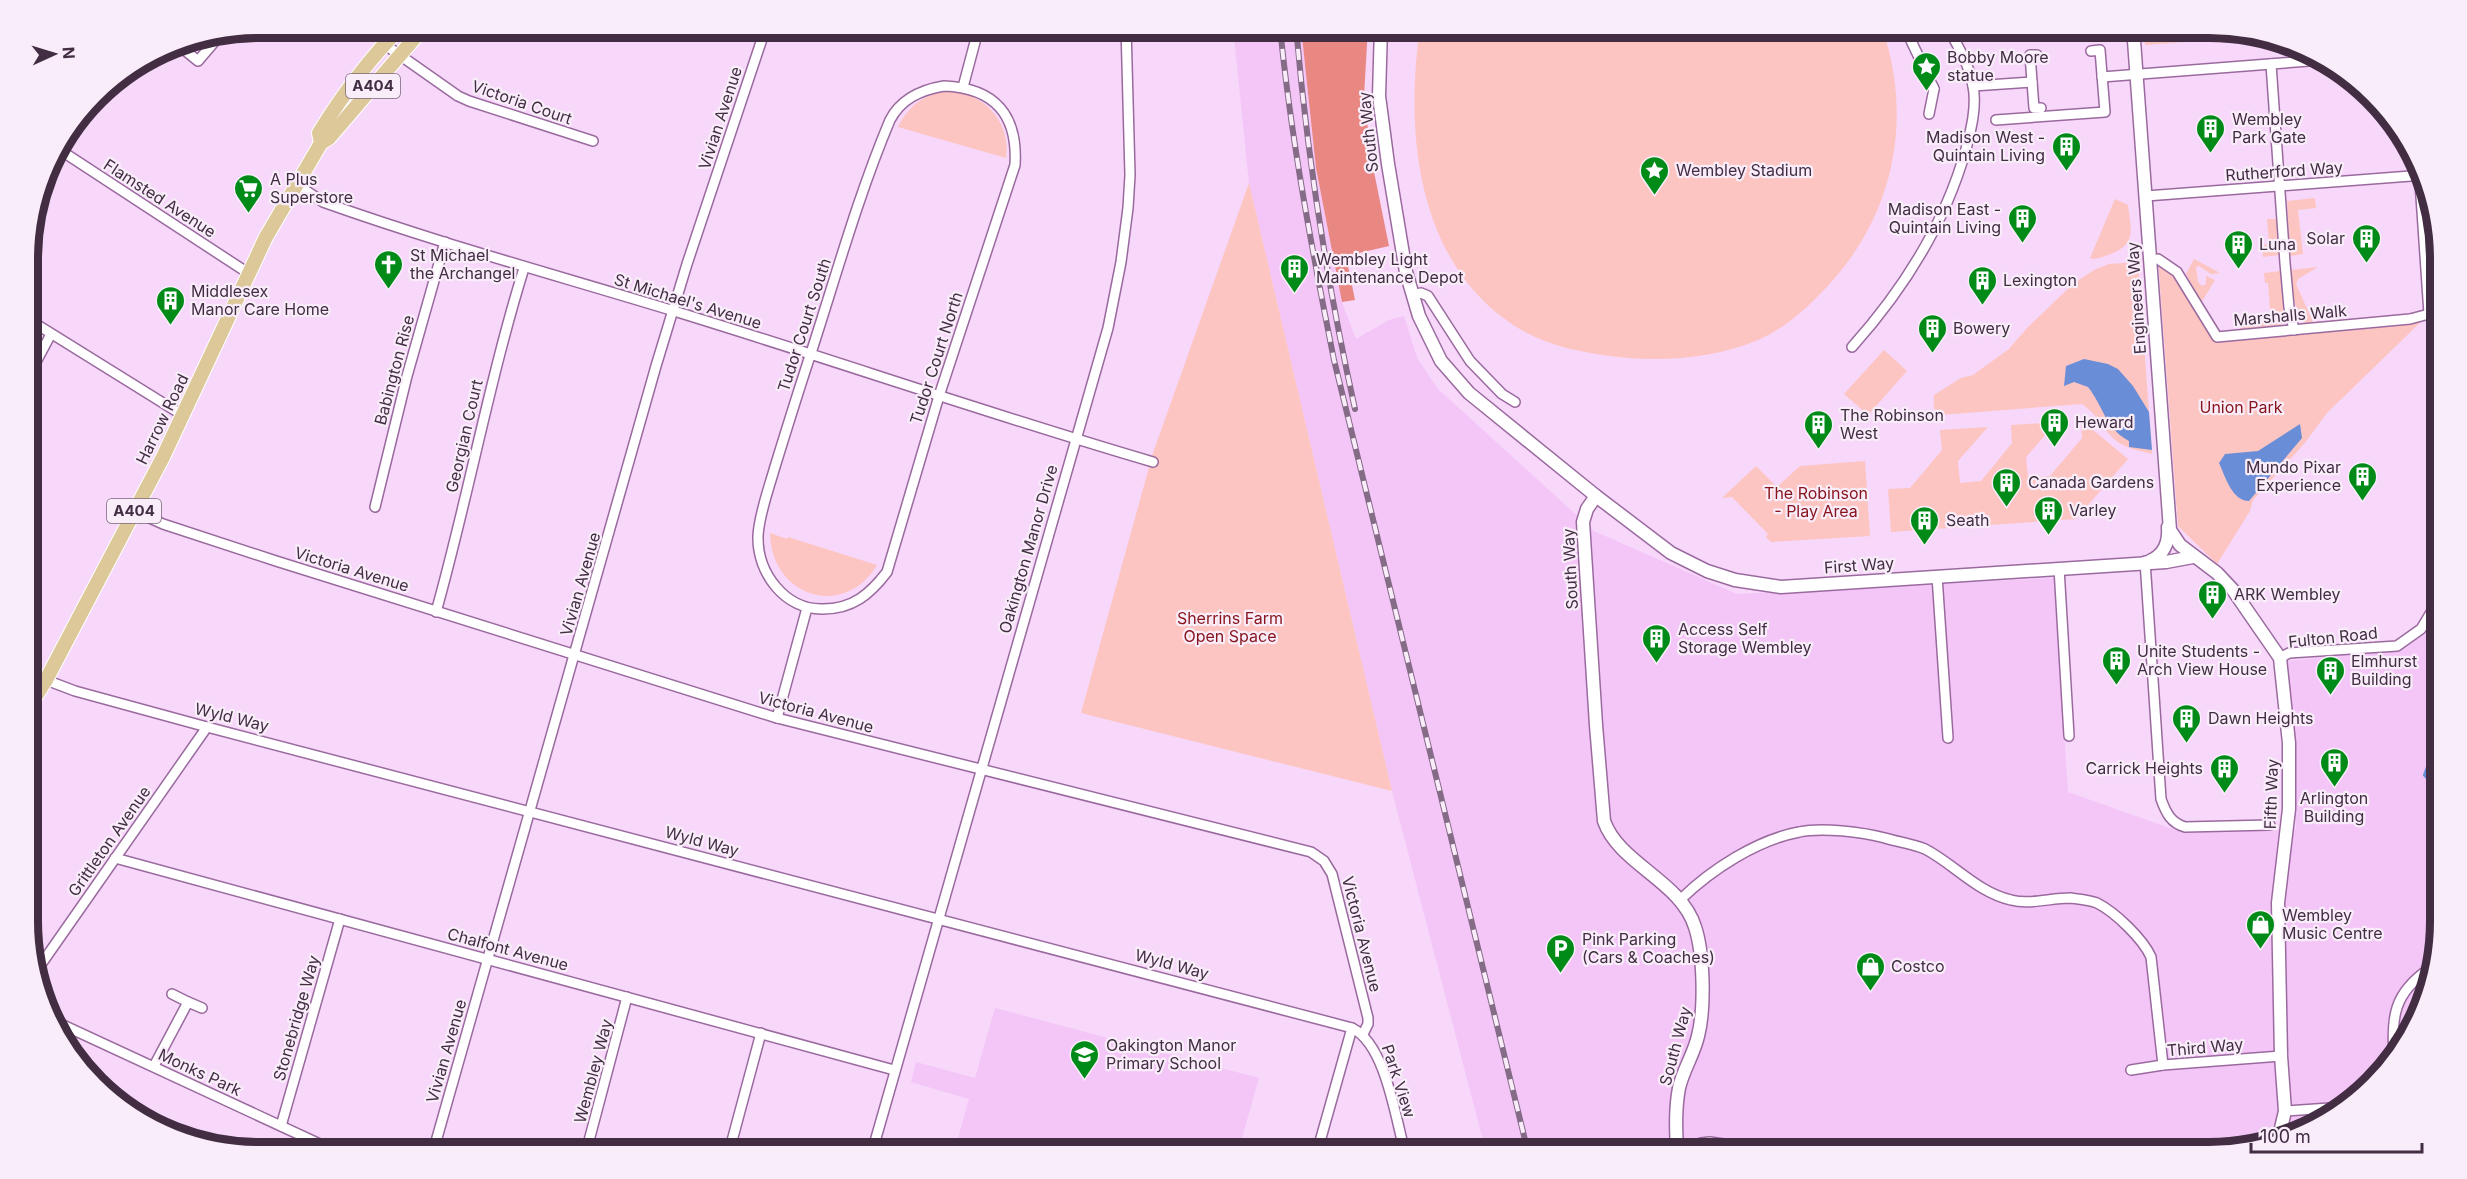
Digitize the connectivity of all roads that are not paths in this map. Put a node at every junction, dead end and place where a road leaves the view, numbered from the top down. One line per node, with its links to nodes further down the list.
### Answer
1 (390, 38): 11 (main road, Harrow Road / A404)
2 (414, 38): 13 (main road, Harrow Road / A404)
3 (762, 38): 37 (street, Vivian Avenue)
4 (976, 38): 20 (street)
5 (1126, 38): 48 (street, Oakington Manor Drive)
6 (1381, 38): 36 (main road, South Way)
7 (1910, 38): 21 (street)
8 (1953, 38): 19 (street)
9 (2134, 38): 17 (main road, Engineers Way)
10 (213, 42): 12 (street)
11 (384, 44): 13 (street, Victoria Court); 25 (main road, Harrow Road / A404)
12 (185, 50)
13 (399, 54): 24 (street, Victoria Court); 25 (main road, Harrow Road / A404)
14 (2308, 61): 16 (street)
15 (1924, 63): 21 (street)
16 (2271, 64): 17 (street); 29 (street)
17 (2137, 74): 23 (street); 30 (main road, Engineers Way)
18 (2036, 82): 19 (street)
19 (1973, 86): 42 (street)
20 (963, 87): 43 (street, Tudor Court South); 45 (street, Tudor Court North)
21 (1934, 89): 22 (street)
22 (1929, 114)
23 (1996, 120)
24 (593, 141)
25 (321, 143): 28 (main road, Harrow Road / A404)
26 (64, 153): 35 (street, Flamsted Avenue)
27 (2415, 179): 29 (street, Rutherford Way)
28 (296, 184): 32 (street, St Michael's Avenue); 35 (main road, Harrow Road / A404)
29 (2279, 187): 30 (street, Rutherford Way); 40 (street)
30 (2146, 196): 53 (main road, Engineers Way)
31 (2424, 208): 38 (street)
32 (445, 242): 34 (street, St Michael's Avenue); 51 (street, Babington Rise)
33 (2158, 259): 40 (street, Marshalls Walk)
34 (524, 268): 37 (street, St Michael's Avenue); 59 (street, Georgian Court)
35 (248, 273): 47 (main road, Harrow Road / A404)
36 (1412, 295): 46 (street); 50 (main road, South Way)
37 (673, 311): 43 (street, St Michael's Avenue); 61 (street, Vivian Avenue)
38 (2429, 314): 40 (street, Marshalls Walk)
39 (38, 326): 41 (street)
40 (2294, 330)
41 (51, 334): 44 (street); 47 (street)
42 (1852, 347)
43 (810, 355): 45 (street, St Michael's Avenue); 58 (street, Tudor Court South)
44 (38, 358)
45 (939, 396): 48 (street, St Michael's Avenue); 58 (street, Tudor Court North)
46 (1515, 402)
47 (184, 416): 52 (main road, Harrow Road / A404)
48 (1074, 439): 49 (street, St Michael's Avenue); 69 (street, Oakington Manor Drive)
49 (1153, 462)
50 (1596, 496): 57 (main road, First Way); 73 (main road, South Way)
51 (375, 507)
52 (134, 511): 59 (street, Victoria Avenue); 63 (main road, Harrow Road / A404)
53 (2168, 521): 54 (main road, Engineers Way); 55 (main road)
54 (2193, 557): 55 (main road); 62 (main road, Fifth Way)
55 (2147, 561): 56 (main road, First Way); 71 (street)
56 (2059, 568): 57 (main road, First Way); 67 (street)
57 (1937, 576): 68 (street)
58 (807, 608): 65 (street)
59 (436, 612): 61 (street, Victoria Avenue)
60 (2430, 614): 62 (street, Fulton Road)
61 (575, 655): 65 (street, Victoria Avenue); 70 (street, Vivian Avenue)
62 (2280, 658): 88 (main road, Fifth Way)
63 (45, 680): 64 (main road, Harrow Road / A404); 66 (street, Wyld Way)
64 (38, 691)
65 (777, 718): 69 (street, Victoria Avenue)
66 (207, 727): 70 (street, Wyld Way); 72 (street, Grittleton Avenue)
67 (2069, 736)
68 (1948, 738)
69 (981, 769): 74 (street, Oakington Manor Drive); 86 (street, Victoria Avenue)
70 (531, 811): 74 (street, Wyld Way); 76 (street, Vivian Avenue)
71 (2270, 825)
72 (115, 858): 75 (street, Chalfont Avenue); 77 (street, Grittleton Avenue)
73 (1681, 898): 89 (street); 104 (main road, South Way)
74 (938, 918): 84 (street, Wyld Way); 91 (street, Oakington Manor Drive)
75 (340, 919): 76 (street, Chalfont Avenue); 95 (street, Stonebridge Way)
76 (489, 959): 80 (street, Chalfont Avenue); 98 (street, Vivian Avenue)
77 (42, 962)
78 (2423, 973): 87 (street)
79 (172, 994): 81 (street)
80 (627, 997): 85 (street, Chalfont Avenue); 99 (street, Wembley Way)
81 (188, 1002): 82 (street); 90 (street)
82 (202, 1008)
83 (64, 1025): 90 (street, Monks Park)
84 (1352, 1028): 86 (street, Park View); 102 (street)
85 (761, 1033): 91 (street, Chalfont Avenue); 100 (street)
86 (1363, 1034): 103 (street, Park View)
87 (2393, 1042)
88 (2281, 1056): 89 (street, Third Way); 94 (main road, Fifth Way)
89 (2163, 1065): 92 (street, Third Way)
90 (154, 1066): 95 (street, Monks Park)
91 (894, 1070): 101 (street, Oakington Manor Drive)
92 (2131, 1070)
93 (2325, 1108): 94 (street)
94 (2285, 1111): 96 (main road, Fifth Way)
95 (281, 1126): 97 (street, Monks Park)
96 (2281, 1130)
97 (315, 1142)
98 (436, 1142)
99 (589, 1142)
100 (732, 1142)
101 (875, 1142)
102 (1320, 1142)
103 (1402, 1142)
104 (1677, 1142)

